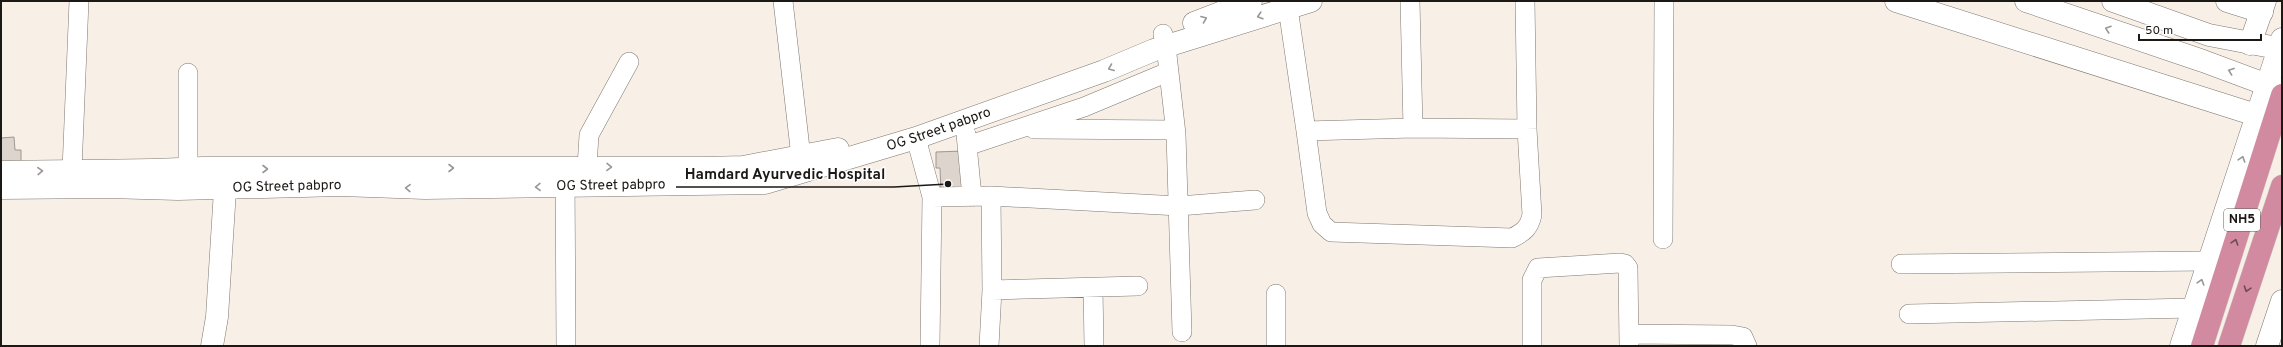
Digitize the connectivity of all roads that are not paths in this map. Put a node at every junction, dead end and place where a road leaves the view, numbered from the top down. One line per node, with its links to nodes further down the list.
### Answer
1 (79, 1): 33 (street)
2 (783, 1): 30 (street)
3 (1251, 1): 14 (street, OG Street pabpro, one-way to 3)
4 (1311, 1): 13 (street, OG Street pabpro)
5 (1410, 1): 23 (street)
6 (1525, 1): 25 (street)
7 (1664, 1): 44 (street)
8 (1896, 1): 21 (street)
9 (2026, 1): 20 (street, one-way to 9)
10 (2114, 1): 15 (street)
11 (2227, 1): 12 (street)
12 (2264, 6): 15 (street)
13 (1288, 8): 14 (street, OG Street pabpro, one-way to 14); 27 (street)
14 (1165, 40): 18 (street); 22 (street, OG Street pabpro, one-way to 22); 30 (street, OG Street pabpro)
15 (2250, 44): 16 (street)
16 (2281, 45): 20 (street)
17 (629, 62): 31 (street)
18 (1168, 72): 24 (street); 26 (street)
19 (188, 73): 32 (street)
20 (2277, 90): 21 (street); 65 (highway, NH5, one-way to 20)
21 (2256, 115): 45 (street, one-way to 21)
22 (965, 121): 28 (street, OG Street pabpro); 29 (street)
23 (1413, 128): 25 (street); 27 (street)
24 (1018, 129): 26 (street); 29 (street)
25 (1527, 129): 27 (street)
26 (1175, 130): 43 (street)
27 (1306, 131)
28 (916, 138): 35 (street, OG Street pabpro); 40 (street)
29 (967, 146): 41 (street)
30 (801, 157): 31 (street, OG Street pabpro, one-way to 30)
31 (587, 167): 35 (street, OG Street pabpro)
32 (188, 169): 33 (street, OG Street pabpro); 36 (street, OG Street pabpro)
33 (72, 170): 34 (street, OG Street pabpro, one-way to 33)
34 (1, 172)
35 (565, 177): 36 (street, OG Street pabpro); 57 (street)
36 (226, 178): 38 (street, OG Street pabpro); 56 (street)
37 (2282, 186): 66 (highway, NH5, one-way to 66)
38 (1, 188)
39 (991, 196): 41 (street); 43 (street); 49 (street)
40 (932, 197): 41 (street); 58 (street)
41 (972, 197)
42 (1255, 200): 43 (street)
43 (1179, 206): 54 (street)
44 (1663, 239)
45 (2208, 261): 46 (street); 52 (street, one-way to 45)
46 (1901, 264)
47 (1138, 286): 48 (street)
48 (1093, 288): 49 (street); 60 (street)
49 (992, 290): 59 (street)
50 (1276, 294): 61 (street)
51 (2282, 301): 67 (street)
52 (2193, 308): 53 (street); 64 (street)
53 (1909, 314)
54 (1182, 332)
55 (1629, 340): 62 (street); 63 (street)
56 (212, 346)
57 (566, 346)
58 (930, 346)
59 (989, 346)
60 (1094, 346)
61 (1276, 346)
62 (1532, 346)
63 (1747, 346)
64 (2181, 346)
65 (2202, 346)
66 (2229, 346)
67 (2267, 346)

